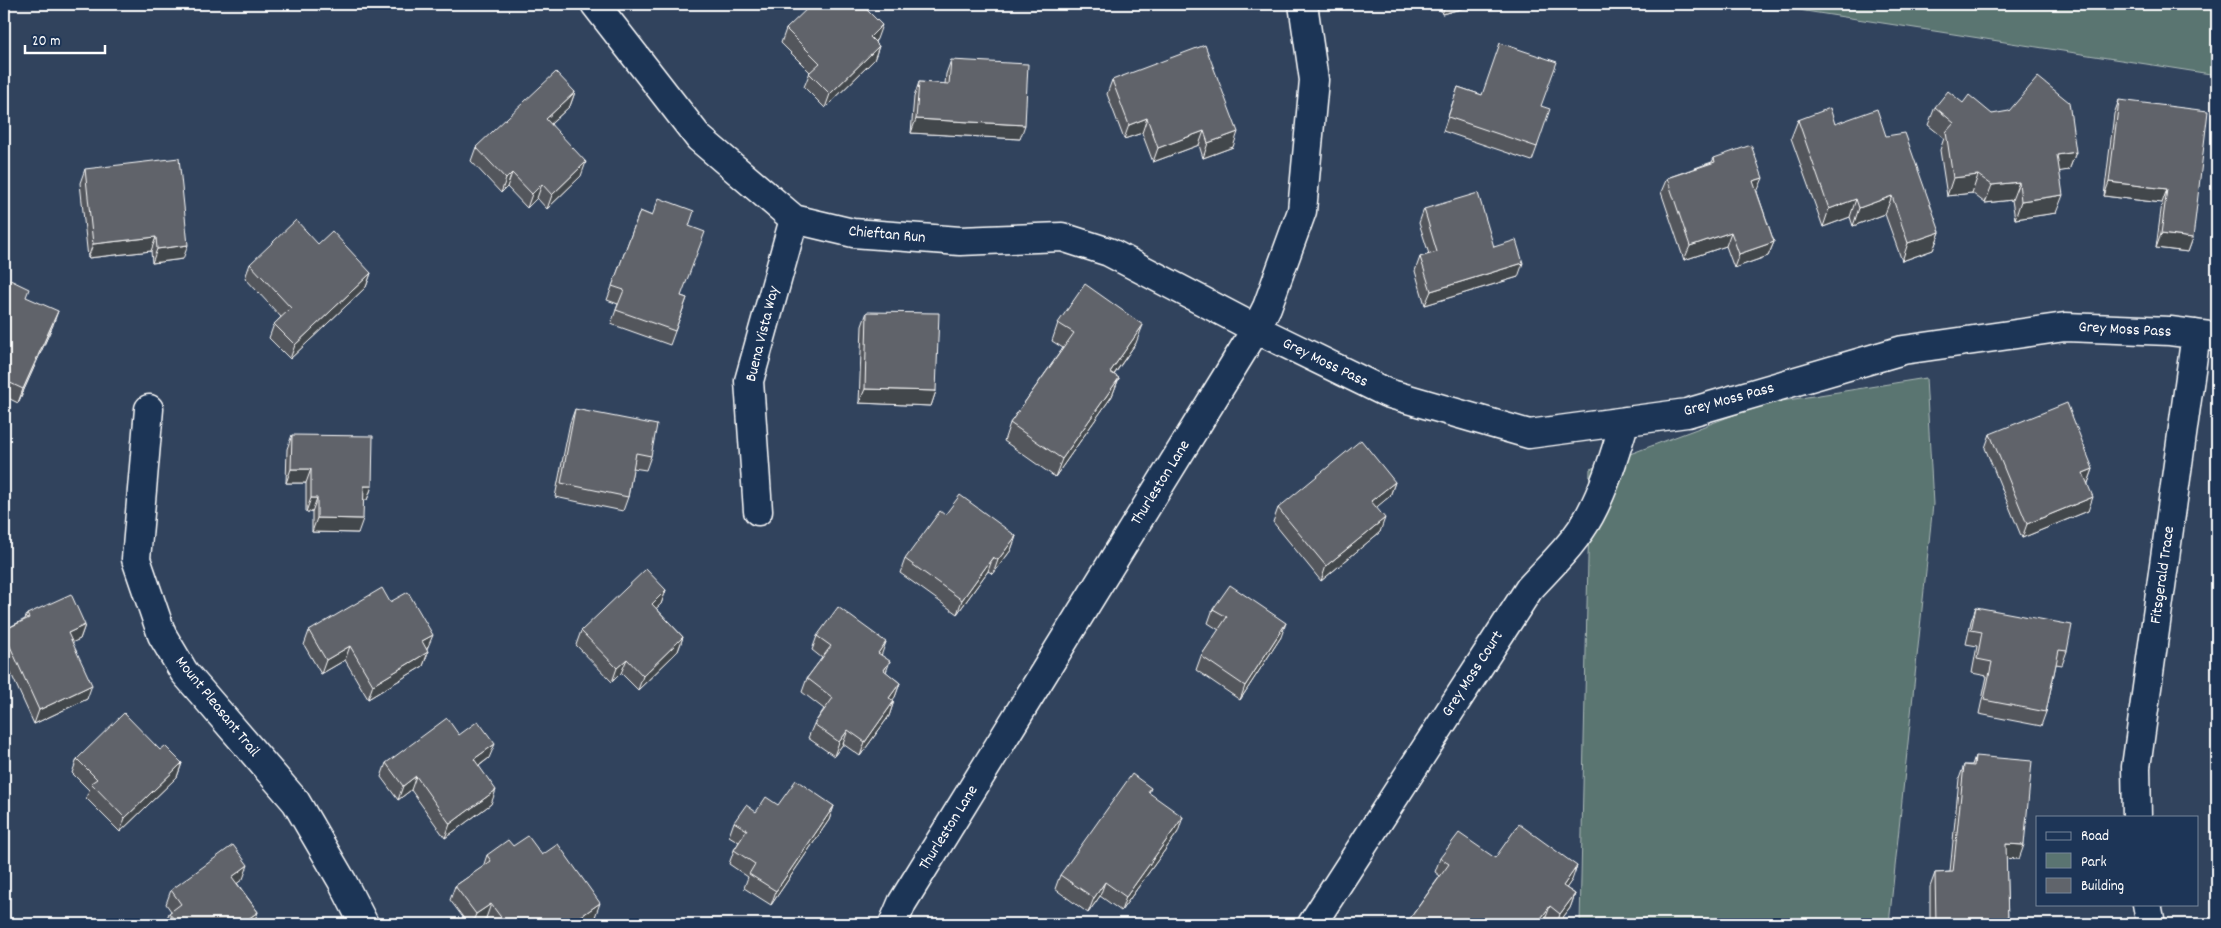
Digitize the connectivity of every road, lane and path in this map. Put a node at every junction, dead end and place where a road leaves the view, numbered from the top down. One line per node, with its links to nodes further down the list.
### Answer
1 (595, 4): 3 (street, Chieftan Run)
2 (1303, 4): 4 (street, Thurleston Lane)
3 (794, 219): 4 (street, Chieftan Run); 8 (street, Buena Vista Way)
4 (1256, 329): 7 (street, Grey Moss Pass); 12 (street, Thurleston Lane)
5 (2207, 335): 7 (street, Grey Moss Pass); 9 (street, Fitsgerald Trace)
6 (149, 409): 11 (street, Mount Pleasant Trail)
7 (1625, 421): 13 (street, Grey Moss Court)
8 (758, 511)
9 (2137, 816)
10 (2147, 906): 14 (street)
11 (364, 924)
12 (893, 924)
13 (1312, 924)
14 (2151, 924)

